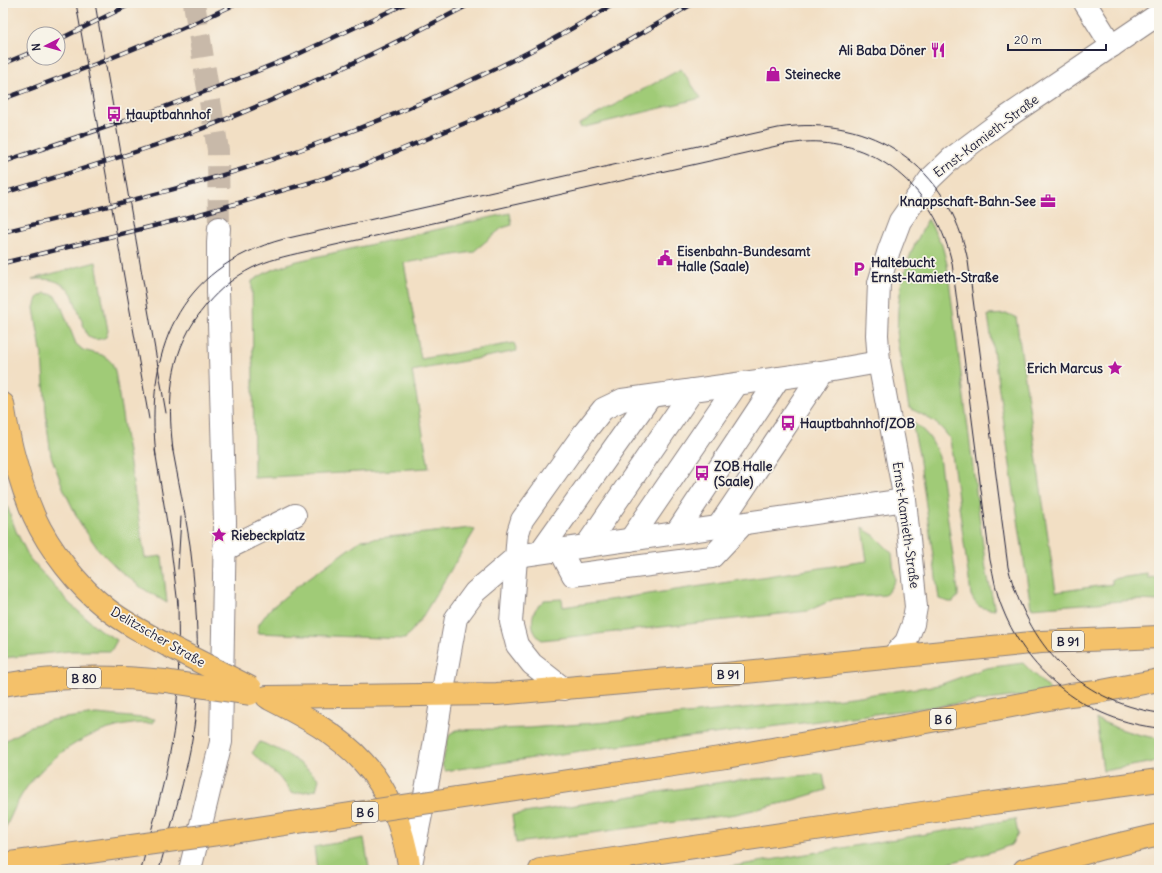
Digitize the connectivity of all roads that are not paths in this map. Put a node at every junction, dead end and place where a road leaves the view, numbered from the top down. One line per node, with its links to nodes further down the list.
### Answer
1 (1085, 3): 3 (street)
2 (1159, 14): 3 (street, Ernst-Kamieth-Straße)
3 (1112, 46): 5 (street, Ernst-Kamieth-Straße)
4 (219, 228): 19 (street)
5 (879, 362): 6 (street); 12 (street, Ernst-Kamieth-Straße)
6 (822, 372): 7 (street); 15 (street)
7 (779, 378): 8 (street); 16 (street)
8 (736, 384): 9 (street); 17 (street)
9 (693, 390): 10 (street); 18 (street)
10 (650, 397): 20 (street); 21 (street)
11 (3, 404): 27 (main road, Delitzscher Straße, bridge)
12 (905, 500): 14 (street); 23 (street, Ernst-Kamieth-Straße)
13 (295, 515): 19 (street)
14 (744, 524): 15 (street); 20 (street)
15 (718, 527): 16 (street)
16 (676, 533): 17 (street)
17 (630, 540): 18 (street)
18 (586, 546): 20 (street)
19 (224, 550): 32 (street)
20 (550, 551): 21 (street)
21 (517, 556): 26 (street); 28 (street)
22 (1159, 637): 23 (main road, B 91)
23 (892, 657): 26 (main road, B 91)
24 (1159, 680): 31 (main road, B 6, bridge)
25 (3, 685): 27 (main road, B 80, bridge)
26 (564, 689): 28 (main road, B 91)
27 (256, 693): 28 (main road, B 91); 33 (main road, B 80)
28 (442, 696): 33 (street)
29 (1159, 780): 34 (main road)
30 (1159, 835): 35 (main road)
31 (3, 864)
32 (190, 870)
33 (410, 870)
34 (540, 870)
35 (1024, 870)

